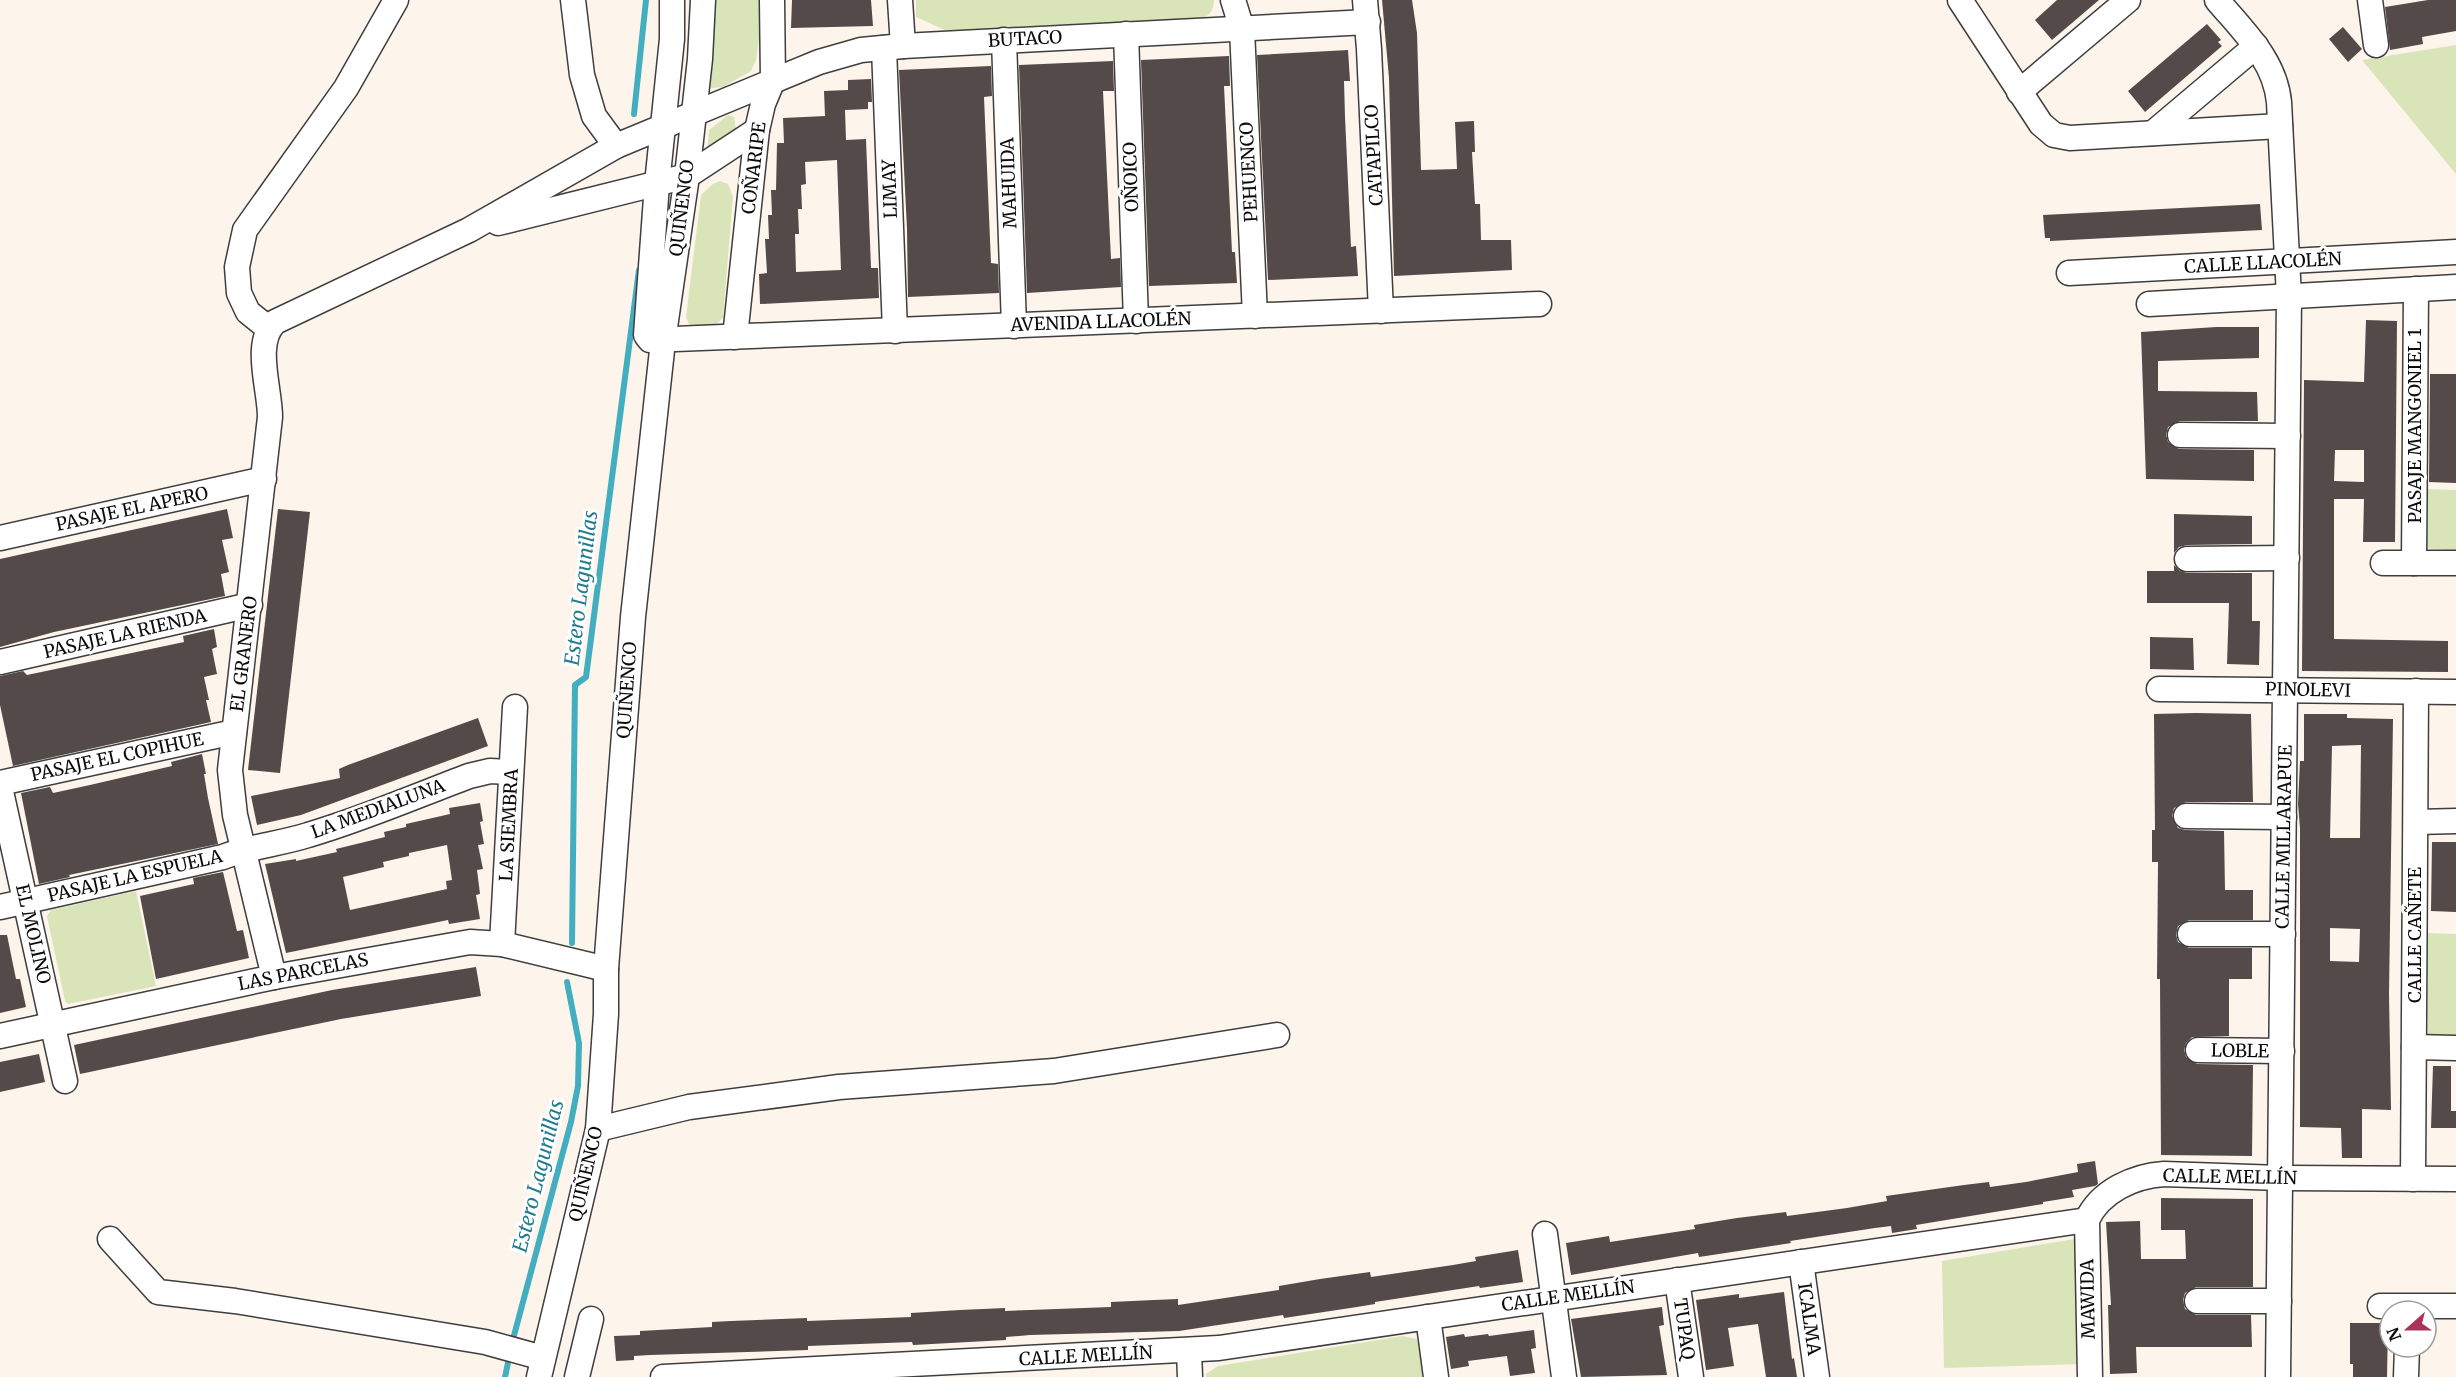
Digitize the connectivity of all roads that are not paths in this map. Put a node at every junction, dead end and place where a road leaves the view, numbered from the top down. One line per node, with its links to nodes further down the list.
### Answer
1 (396, 0): 42 (street)
2 (573, 0): 26 (street)
3 (672, 0): 23 (street)
4 (703, 0): 21 (street, QUIÑENCO)
5 (771, 0): 19 (street, COÑARIPE)
6 (900, 0): 18 (street, LIMAY)
7 (1233, 0): 13 (street, PEHUENCO)
8 (1960, 0): 20 (street)
9 (2128, 0): 20 (street)
10 (2217, 0): 17 (street, CALLE MILLARAPUE)
11 (2370, 0): 16 (street)
12 (1366, 11): 13 (street, BUTACO); 38 (street, CATAPILCO)
13 (1242, 29): 14 (street, BUTACO); 39 (street, PEHUENCO)
14 (1126, 34): 15 (street, BUTACO); 40 (street, OÑOICO)
15 (1004, 40): 18 (street, BUTACO); 41 (street, MAHUIDA)
16 (2376, 45)
17 (2256, 46): 22 (street, CALLE MILLARAPUE); 25 (street)
18 (893, 47): 19 (street, BUTACO); 43 (street, LIMAY)
19 (773, 80): 21 (street, BUTACO); 24 (street, COÑARIPE)
20 (2019, 92): 25 (street)
21 (693, 113): 23 (street, BUTACO); 27 (street, QUIÑENCO)
22 (2280, 126): 25 (street); 31 (street, CALLE MILLARAPUE)
23 (664, 128): 26 (street, BUTACO); 28 (street)
24 (758, 130): 27 (street); 44 (street, COÑARIPE)
25 (2153, 133)
26 (616, 146): 29 (street, BUTACO)
27 (687, 176): 28 (street); 45 (street, QUIÑENCO)
28 (657, 184): 29 (street); 45 (street)
29 (469, 230): 42 (street)
30 (2456, 252): 31 (street, CALLE LLACOLÉN)
31 (2287, 261): 32 (street, CALLE LLACOLÉN); 35 (street, CALLE MILLARAPUE)
32 (2069, 273)
33 (2456, 287): 34 (street, CALLE LLACOLÉN)
34 (2416, 290): 35 (street, CALLE LLACOLÉN); 53 (street, PASAJE MANGONIEL 1)
35 (2289, 297): 37 (street, CALLE LLACOLÉN); 47 (street, CALLE MILLARAPUE)
36 (1539, 304): 38 (street, AVENIDA LLACOLÉN)
37 (2148, 304)
38 (1381, 311): 39 (street, AVENIDA LLACOLÉN)
39 (1256, 316): 40 (street, AVENIDA LLACOLÉN)
40 (1136, 321): 41 (street, AVENIDA LLACOLÉN)
41 (1014, 326): 43 (street, AVENIDA LLACOLÉN)
42 (268, 328): 48 (street, EL GRANERO)
43 (895, 331): 44 (street, AVENIDA LLACOLÉN)
44 (735, 338): 45 (street, AVENIDA LLACOLÉN)
45 (663, 340): 75 (street, QUIÑENCO)
46 (2180, 435): 47 (street)
47 (2288, 436): 50 (street, CALLE MILLARAPUE)
48 (264, 479): 49 (street, PASAJE EL APERO); 55 (street, EL GRANERO)
49 (0, 538)
50 (2287, 558): 51 (street); 58 (street, CALLE MILLARAPUE)
51 (2187, 559)
52 (2384, 563): 53 (street)
53 (2414, 563): 54 (street)
54 (2456, 563)
55 (250, 605): 56 (street, PASAJE LA RIENDA); 62 (street, EL GRANERO)
56 (0, 662)
57 (2159, 689): 58 (street, PINOLEVI)
58 (2285, 690): 59 (street, PINOLEVI); 66 (street, CALLE MILLARAPUE)
59 (2416, 691): 60 (street, PINOLEVI); 68 (street, CALLE CAÑETE)
60 (2456, 692)
61 (515, 706): 63 (street, LA SIEMBRA)
62 (234, 732): 64 (street, PASAJE EL COPIHUE); 69 (street, EL GRANERO)
63 (511, 772): 69 (street, LA MEDIALUNA); 74 (street, LA SIEMBRA)
64 (0, 785): 70 (street, EL MOLINO)
65 (2186, 816): 66 (street)
66 (2284, 817): 73 (street, CALLE MILLARAPUE)
67 (2456, 821): 68 (street)
68 (2416, 822): 80 (street, CALLE CAÑETE)
69 (243, 849): 70 (street, PASAJE LA ESPUELA); 76 (street, EL GRANERO)
70 (25, 901): 71 (street, PASAJE LA ESPUELA); 77 (street, EL MOLINO)
71 (0, 907)
72 (2190, 934): 73 (street)
73 (2283, 934): 83 (street, CALLE MILLARAPUE)
74 (502, 944): 75 (street, LAS PARCELAS); 76 (street, LAS PARCELAS)
75 (606, 969): 85 (street, QUIÑENCO)
76 (274, 976): 77 (street, LAS PARCELAS)
77 (53, 1024): 79 (street, LAS PARCELAS); 84 (street, EL MOLINO)
78 (1277, 1035): 85 (street)
79 (0, 1036)
80 (2414, 1047): 81 (street); 87 (street, CALLE CAÑETE)
81 (2456, 1048)
82 (2198, 1050): 83 (street, LOBLE)
83 (2282, 1051): 86 (street, CALLE MILLARAPUE)
84 (65, 1081)
85 (598, 1129): 103 (street, QUIÑENCO)
86 (2280, 1178): 87 (street, CALLE MELLÍN); 89 (street, CALLE MELLÍN); 96 (street, CALLE MILLARAPUE)
87 (2413, 1179): 88 (street, CALLE MELLÍN)
88 (2456, 1179)
89 (2087, 1220): 92 (street, CALLE MELLÍN); 115 (street, MAWIDA)
90 (1545, 1234): 94 (street)
91 (110, 1239): 103 (street)
92 (1801, 1262): 93 (street, CALLE MELLÍN); 114 (street, ICALMA)
93 (1677, 1280): 94 (street, CALLE MELLÍN); 113 (street, TUPAQ)
94 (1553, 1299): 99 (street, CALLE MELLÍN); 112 (street)
95 (2197, 1301): 96 (street)
96 (2279, 1301): 116 (street, CALLE MILLARAPUE)
97 (2456, 1306): 98 (street)
98 (2438, 1307)
99 (1428, 1317): 101 (street, CALLE MELLÍN); 111 (street)
100 (591, 1319): 108 (street)
101 (1189, 1351): 104 (street, CALLE MELLÍN); 110 (street)
102 (2407, 1359): 117 (street)
103 (537, 1363)
104 (1068, 1367): 105 (street, CALLE MELLÍN)
105 (944, 1370): 106 (street, CALLE MELLÍN)
106 (819, 1373): 107 (street, CALLE MELLÍN)
107 (692, 1376): 109 (street, CALLE MELLÍN)
108 (577, 1377)
109 (663, 1377)
110 (1190, 1377)
111 (1436, 1377)
112 (1564, 1377)
113 (1691, 1377)
114 (1817, 1377)
115 (2090, 1377)
116 (2278, 1377)
117 (2406, 1377)

